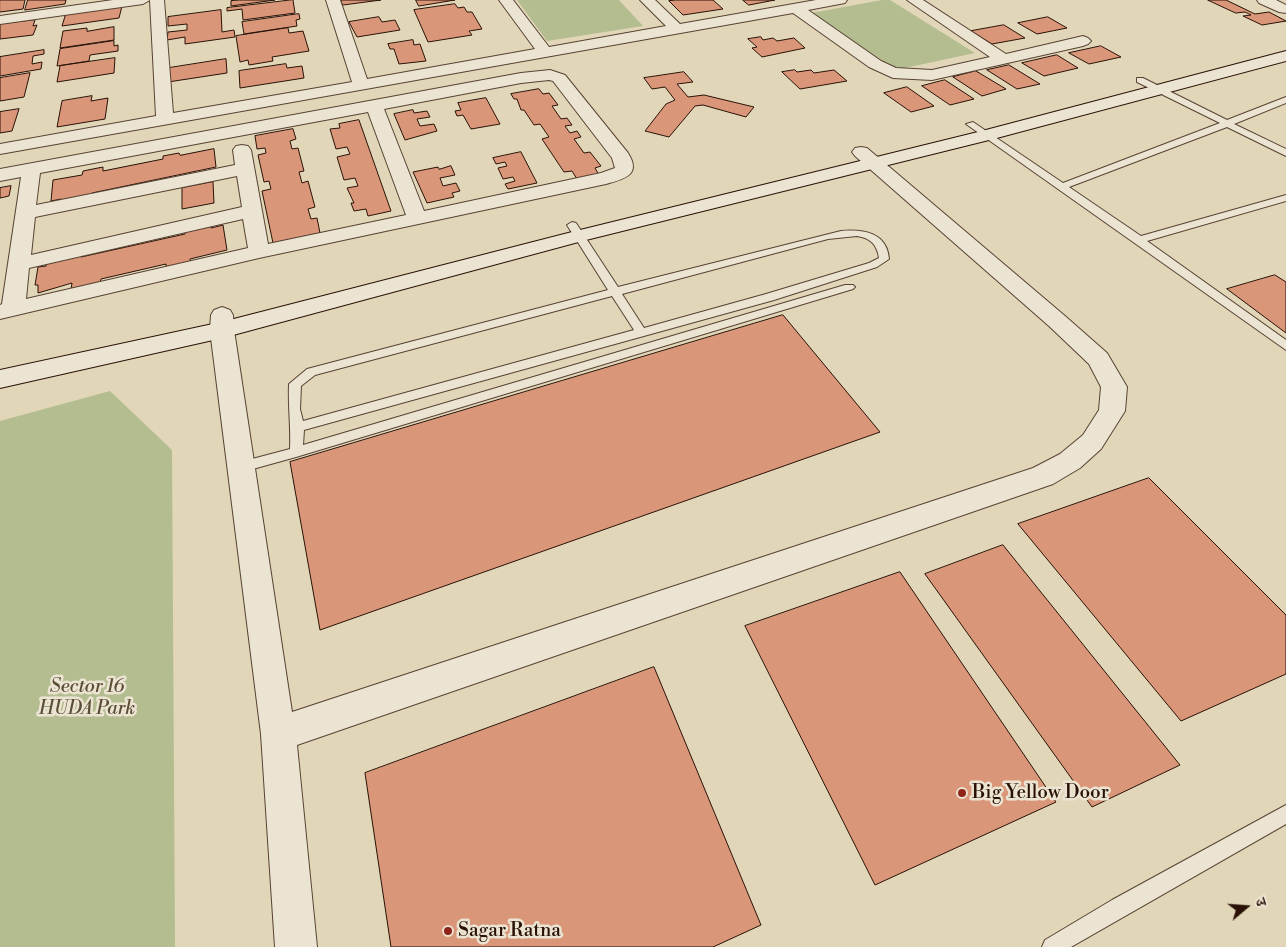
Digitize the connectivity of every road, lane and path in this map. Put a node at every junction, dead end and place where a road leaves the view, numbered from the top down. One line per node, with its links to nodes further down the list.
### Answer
1 (143, 0): 11 (street)
2 (157, 0): 23 (street)
3 (333, 0): 19 (street)
4 (506, 0): 15 (street)
5 (647, 0): 12 (street)
6 (914, 0): 17 (street)
7 (1264, 0): 10 (street)
8 (830, 1): 9 (street)
9 (796, 8): 12 (street); 17 (street)
10 (1284, 9)
11 (0, 20)
12 (677, 29): 15 (street)
13 (1083, 40): 17 (street)
14 (1286, 43): 18 (street)
15 (545, 52): 19 (street)
16 (1286, 56): 18 (street)
17 (1003, 59)
18 (1148, 84): 24 (street); 25 (lane); 27 (street)
19 (361, 85): 22 (street)
20 (1286, 100): 25 (lane)
21 (374, 105): 26 (street); 38 (street); 38 (street)
22 (234, 108): 23 (street); 26 (street)
23 (165, 120): 28 (street)
24 (970, 124): 27 (lane); 30 (street)
25 (1227, 124): 29 (lane); 34 (lane)
26 (238, 130): 31 (street); 32 (street)
27 (987, 135): 30 (street); 34 (lane)
28 (0, 149)
29 (1286, 153)
30 (868, 158): 39 (street); 54 (street)
31 (31, 169): 33 (street); 37 (street)
32 (245, 169): 36 (street); 37 (street)
33 (0, 175)
34 (1061, 187): 40 (lane)
35 (1286, 198): 40 (lane)
36 (252, 210): 41 (street); 42 (street)
37 (25, 213): 42 (street)
38 (418, 218): 41 (street)
39 (576, 231): 44 (lane); 46 (street)
40 (1139, 240): 48 (lane)
41 (259, 252): 45 (street)
42 (19, 264): 45 (street)
43 (848, 287): 52 (lane)
44 (615, 292): 47 (lane); 47 (lane); 51 (lane)
45 (7, 310)
46 (222, 323): 49 (street); 50 (street); 53 (street)
47 (641, 332): 51 (lane)
48 (1286, 346)
49 (0, 364)
50 (0, 380)
51 (298, 427): 52 (lane)
52 (296, 452): 53 (lane)
53 (242, 467): 54 (street)
54 (278, 734): 56 (street)
55 (1286, 814): 57 (lane)
56 (296, 947)
57 (1052, 947)

